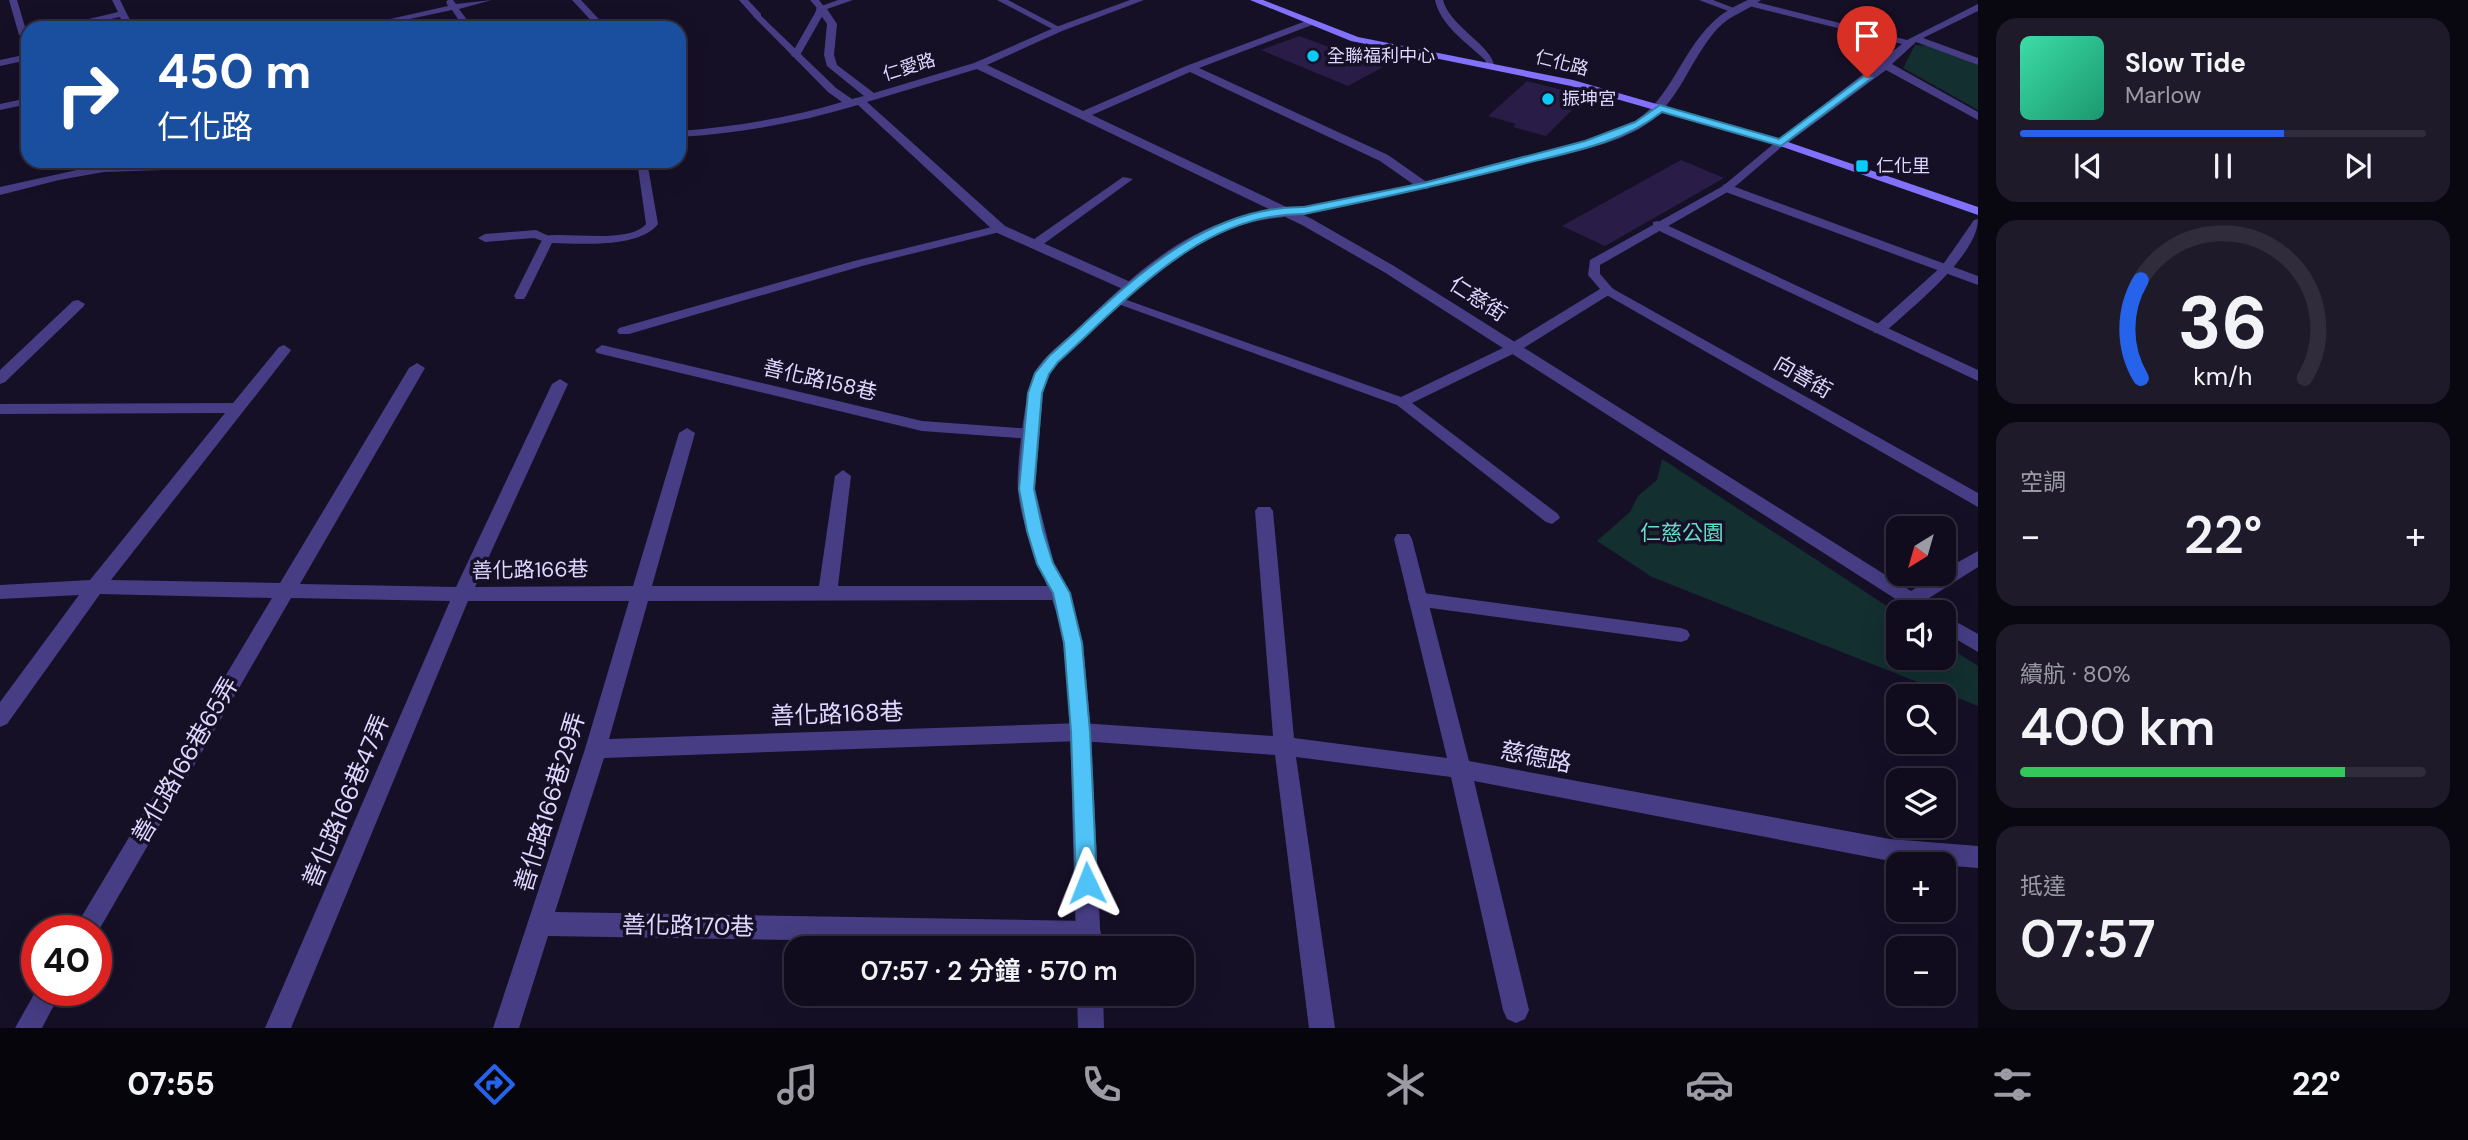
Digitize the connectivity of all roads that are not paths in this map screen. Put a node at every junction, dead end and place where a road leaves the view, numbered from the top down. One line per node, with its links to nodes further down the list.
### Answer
1 (13, 0): 25 (lane)
2 (116, 0): 17 (lane)
3 (488, 0): 13 (lane)
4 (576, 0): 23 (lane)
5 (743, 0): 18 (lane)
6 (848, 0): 14 (street)
7 (1000, 0): 26 (lane)
8 (1139, 0): 26 (street, 仁愛路)
9 (1255, 0): 24 (main road, 仁化路)
10 (1439, 0): 33 (lane)
11 (1704, 0): 16 (street)
12 (1752, 1): 16 (street); 27 (street)
13 (452, 4): 21 (lane); 22 (lane)
14 (817, 4): 28 (lane); 36 (street)
15 (1978, 7): 27 (street)
16 (1734, 10): 39 (street)
17 (122, 14): 19 (lane); 20 (lane)
18 (758, 16): 28 (street)
19 (88, 21)
20 (126, 21)
21 (383, 21)
22 (464, 21)
23 (596, 21)
24 (1309, 23): 33 (main road, 仁化路); 35 (street)
25 (21, 27)
26 (1059, 29): 32 (street, 仁愛路)
27 (1912, 41): 30 (street); 34 (street)
28 (796, 55): 36 (street)
29 (21, 58): 31 (lane)
30 (1978, 62)
31 (0, 63)
32 (978, 65): 36 (street, 仁愛路); 40 (street, 仁慈街)
33 (1491, 65): 39 (main road, 仁化路)
34 (1885, 65): 41 (street); 43 (street)
35 (1190, 68): 40 (street); 47 (street)
36 (861, 100): 42 (street, 仁愛路); 54 (street)
37 (21, 102): 38 (lane)
38 (0, 107)
39 (1660, 108): 43 (main road, 仁化路); 47 (street)
40 (1081, 116): 50 (street, 仁慈街)
41 (1978, 117)
42 (686, 134)
43 (1781, 143): 48 (lane); 51 (main road, 仁化路)
44 (104, 168): 49 (street)
45 (643, 168): 56 (lane)
46 (1127, 179): 57 (lane)
47 (1424, 186): 50 (street)
48 (1727, 188): 53 (lane); 58 (street)
49 (0, 191)
50 (1285, 211): 60 (street); 67 (street, 仁慈街)
51 (1978, 211)
52 (1978, 222): 58 (lane)
53 (1658, 225): 61 (lane); 65 (street)
54 (1000, 229): 57 (street); 66 (lane)
55 (485, 238): 56 (street)
56 (548, 239): 62 (lane)
57 (1034, 245): 60 (street)
58 (1946, 269): 59 (street); 65 (lane)
59 (1978, 281)
60 (1130, 287): 63 (street)
61 (1608, 290): 67 (lane); 80 (street, 向善街)
62 (520, 296)
63 (1116, 301): 74 (lane); 78 (street)
64 (78, 304): 72 (street)
65 (1879, 330): 71 (street)
66 (624, 331)
67 (1512, 349): 74 (lane); 93 (street, 仁慈街)
68 (284, 350): 75 (street)
69 (602, 350): 78 (street, 善化路158巷)
70 (417, 368): 86 (street, 善化路166巷65弄)
71 (1978, 376)
72 (0, 379)
73 (560, 384): 91 (street, 善化路166巷47弄)
74 (1402, 402): 82 (lane)
75 (239, 408): 76 (street); 85 (street)
76 (0, 410)
77 (688, 433): 88 (street, 善化路166巷29弄)
78 (1032, 434): 90 (street)
79 (843, 476): 89 (street)
80 (1978, 501)
81 (1264, 511): 99 (street)
82 (1552, 518)
83 (1403, 539): 92 (street)
84 (1978, 558): 93 (street)
85 (95, 587): 86 (street, 善化路166巷); 87 (street, 善化路166巷); 97 (street)
86 (285, 589): 91 (street, 善化路166巷); 103 (street, 善化路166巷65弄)
87 (0, 592)
88 (640, 592): 89 (street, 善化路166巷); 91 (street, 善化路166巷); 100 (street, 善化路166巷29弄)
89 (828, 592): 90 (street, 善化路166巷)
90 (1062, 593): 98 (street)
91 (462, 594): 111 (street, 善化路166巷47弄)
92 (1416, 599): 95 (lane); 101 (street)
93 (1912, 600)
94 (1956, 629): 96 (street)
95 (1681, 635)
96 (1978, 643)
97 (0, 718)
98 (1081, 732): 99 (street, 慈德路); 100 (street, 善化路168巷); 106 (street)
99 (1284, 746): 101 (street, 慈德路); 114 (street)
100 (596, 749): 104 (street, 善化路166巷29弄)
101 (1460, 769): 102 (street, 慈德路); 109 (street)
102 (1978, 857)
103 (94, 915)
104 (539, 924): 105 (street, 善化路170巷); 112 (street, 善化路166巷29弄)
105 (927, 936)
106 (1089, 936)
107 (41, 1006): 110 (street)
108 (1090, 1006): 113 (street)
109 (1516, 1010)
110 (28, 1028)
111 (278, 1028)
112 (506, 1028)
113 (1091, 1028)
114 (1322, 1028)

